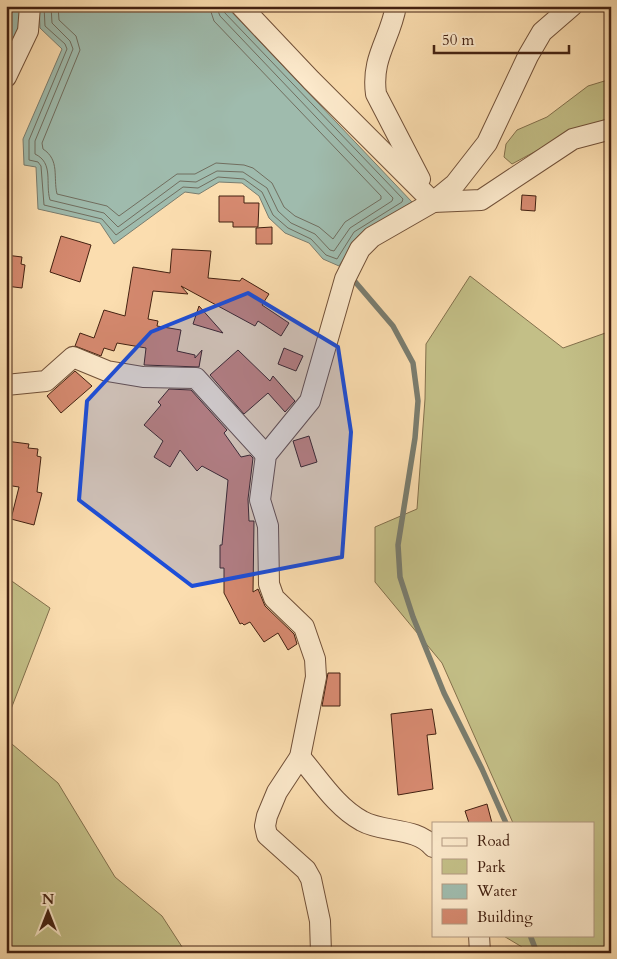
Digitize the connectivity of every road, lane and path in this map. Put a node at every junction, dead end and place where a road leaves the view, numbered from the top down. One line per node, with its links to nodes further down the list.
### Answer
1 (30, 6): 5 (street)
2 (241, 6): 7 (street)
3 (396, 6): 7 (street)
4 (572, 6): 7 (street)
5 (6, 77)
6 (611, 129): 7 (street)
7 (433, 202): 9 (street)
8 (6, 385): 9 (street)
9 (266, 455): 10 (street)
10 (300, 757): 11 (street); 13 (street)
11 (432, 846)
12 (479, 936): 14 (street)
13 (322, 953)
14 (480, 953)

